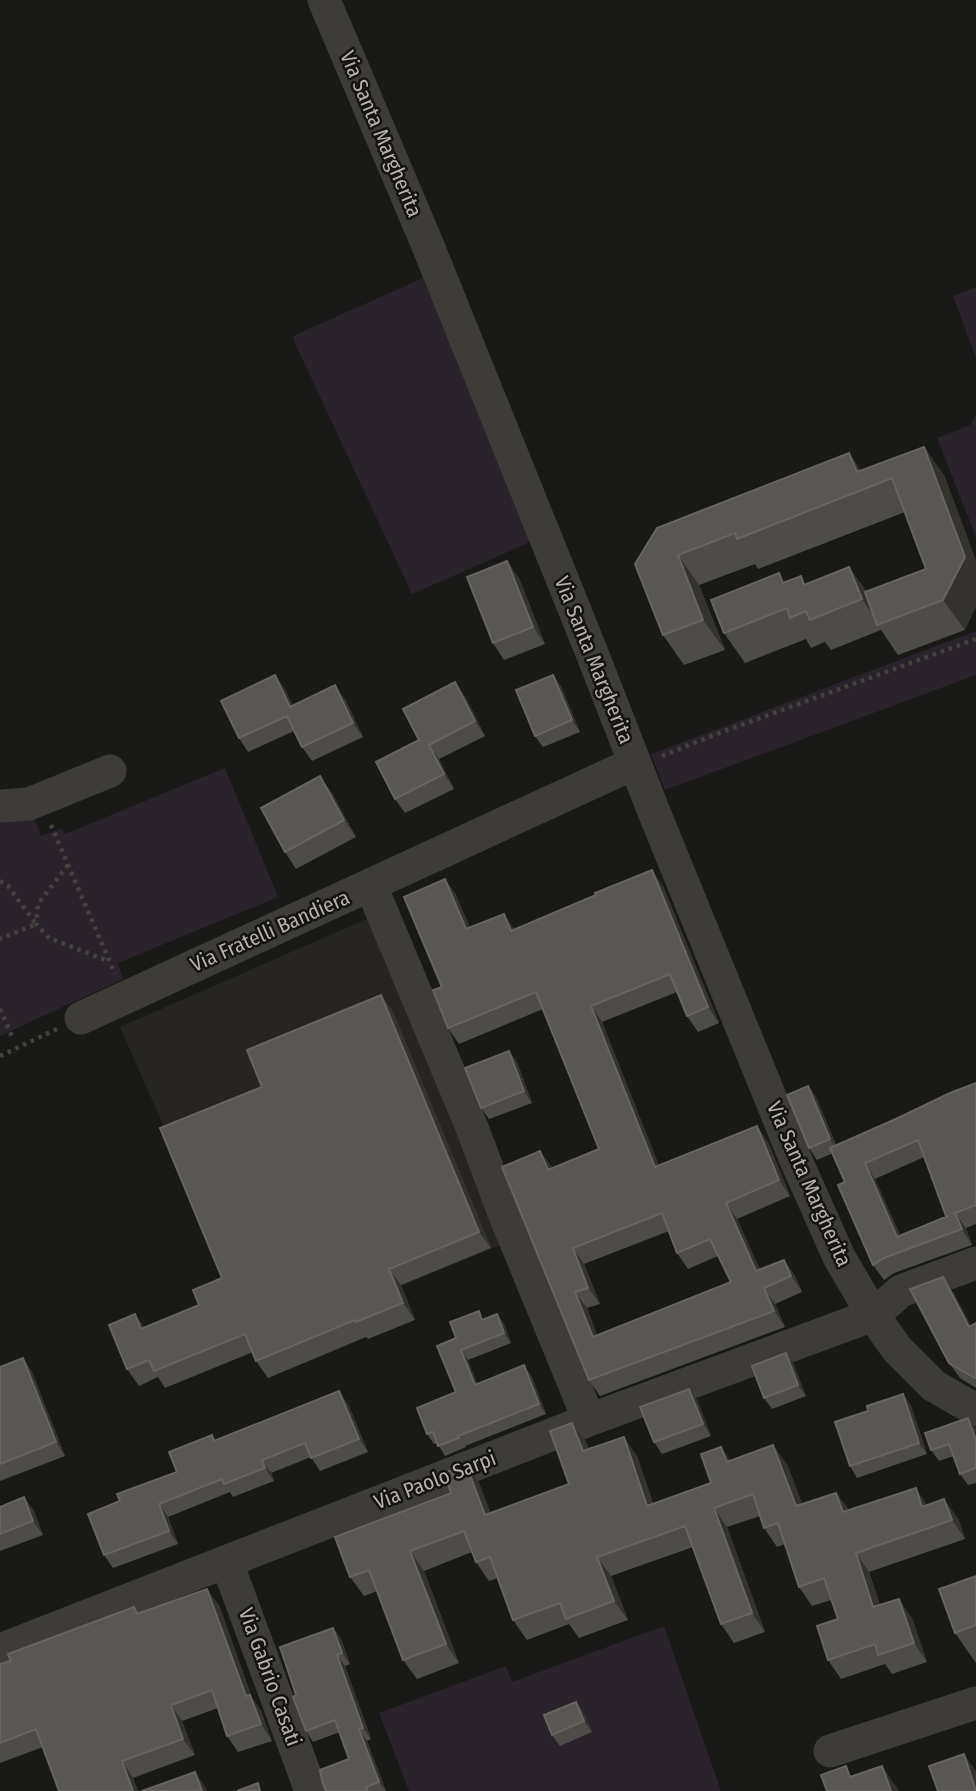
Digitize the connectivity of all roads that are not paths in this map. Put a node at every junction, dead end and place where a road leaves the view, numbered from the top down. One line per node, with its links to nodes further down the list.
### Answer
1 (324, 0): 2 (street, Via Santa Margherita)
2 (647, 760): 5 (street, Via Fratelli Bandiera); 8 (street, Via Santa Margherita)
3 (110, 771): 4 (street)
4 (0, 806)
5 (371, 886): 6 (street, Via Fratelli Bandiera); 10 (street)
6 (81, 1018)
7 (976, 1263): 8 (street)
8 (873, 1315): 9 (street, Via Santa Margherita); 10 (street, Via Paolo Sarpi)
9 (976, 1410)
10 (589, 1420): 11 (street, Via Paolo Sarpi)
11 (227, 1563): 12 (street, Via Paolo Sarpi); 15 (street, Via Gabrio Casati)
12 (0, 1650)
13 (976, 1703): 14 (street)
14 (830, 1751)
15 (312, 1791)

